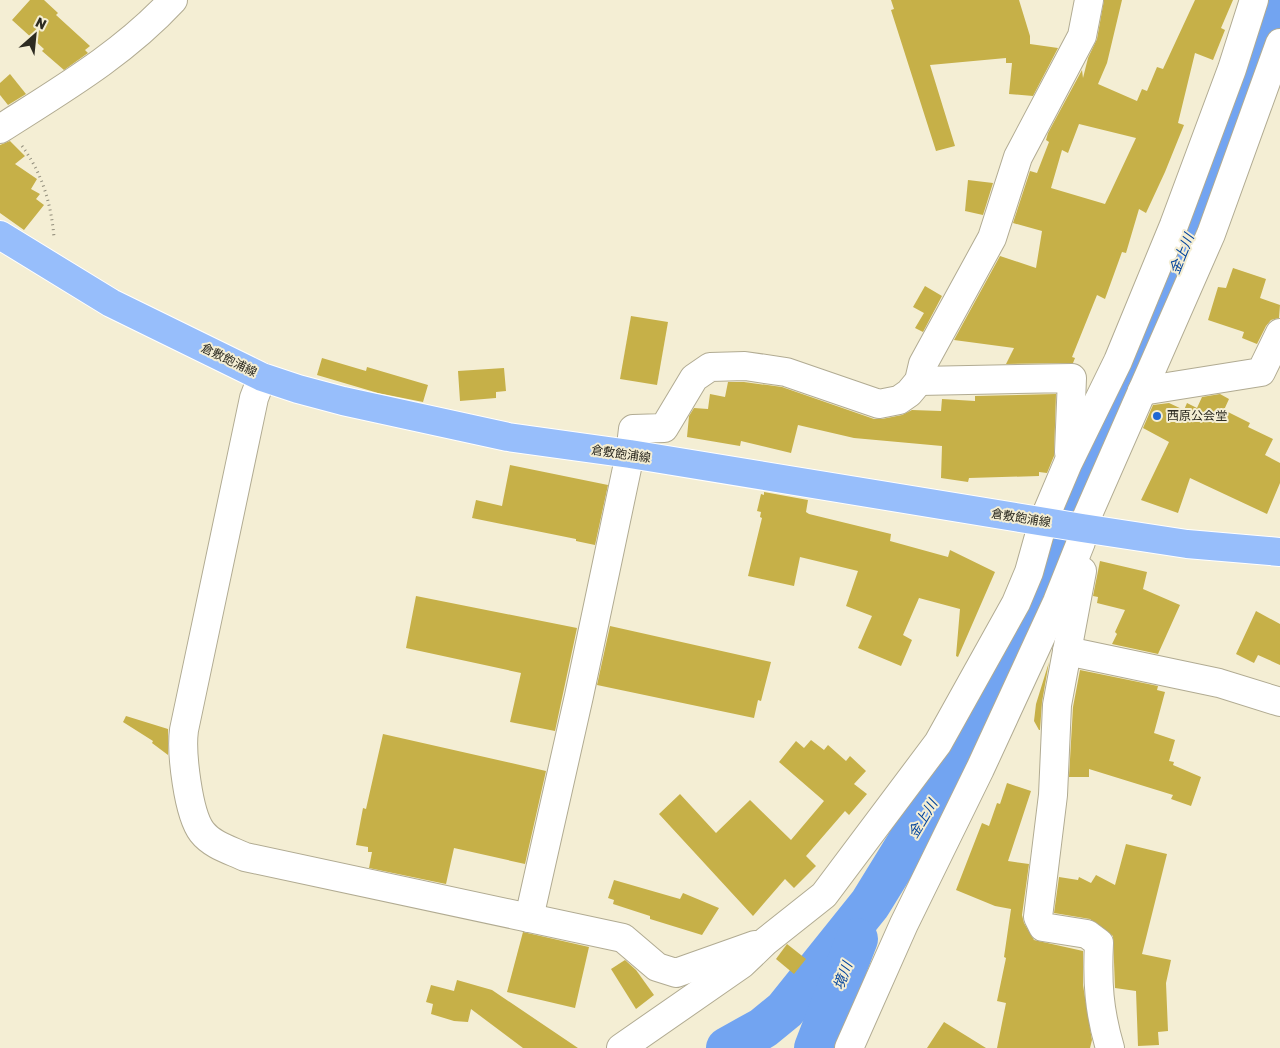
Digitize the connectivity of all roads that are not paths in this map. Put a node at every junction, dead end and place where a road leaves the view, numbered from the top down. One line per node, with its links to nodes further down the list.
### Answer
1 (173, 0): 5 (street)
2 (1089, 0): 9 (street)
3 (1254, 0): 12 (street)
4 (1280, 43): 10 (street)
5 (3, 127)
6 (0, 235): 8 (main road, 倉敷飽浦線)
7 (1280, 333): 10 (street)
8 (262, 377): 11 (main road, 倉敷飽浦線); 18 (street)
9 (919, 382): 11 (street); 12 (street)
10 (1142, 391): 14 (street)
11 (630, 454): 13 (main road, 倉敷飽浦線); 18 (street)
12 (1068, 463): 13 (street)
13 (1044, 522): 14 (main road, 倉敷飽浦線); 19 (street)
14 (1081, 535): 15 (main road, 倉敷飽浦線); 16 (street); 21 (street)
15 (1280, 552)
16 (1067, 651): 17 (street); 22 (street)
17 (1280, 702)
18 (529, 918): 19 (street)
19 (766, 941): 20 (street)
20 (621, 1048)
21 (849, 1048)
22 (1110, 1048)

